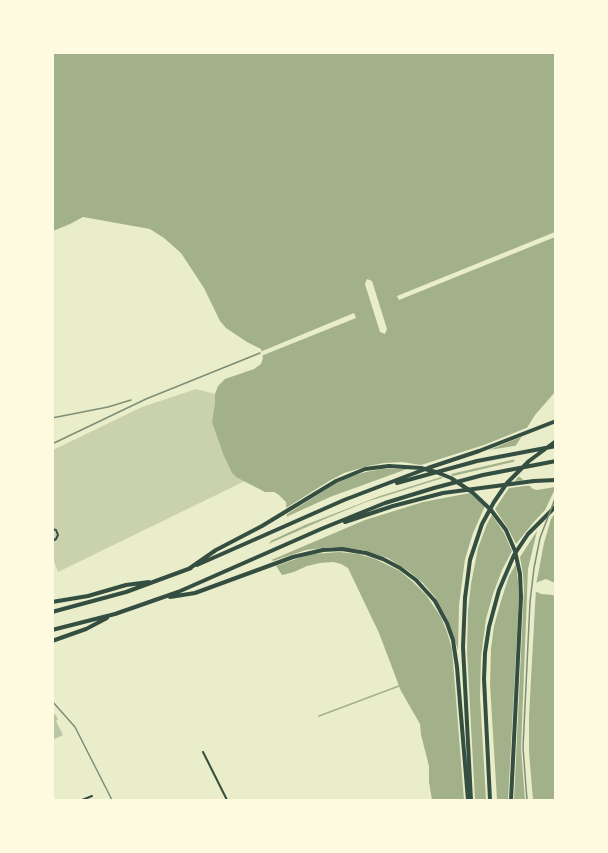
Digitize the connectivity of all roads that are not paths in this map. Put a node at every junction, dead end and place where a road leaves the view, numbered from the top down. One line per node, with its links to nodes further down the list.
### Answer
1 (555, 421): 6 (highway)
2 (555, 441): 23 (highway)
3 (555, 446): 6 (highway)
4 (555, 461): 9 (highway)
5 (555, 480): 9 (highway)
6 (376, 489): 11 (highway)
7 (555, 506): 24 (highway)
8 (52, 529): 10 (street)
9 (321, 529): 13 (highway)
10 (52, 541)
11 (190, 568): 12 (highway); 25 (highway)
12 (158, 581): 14 (highway); 15 (highway)
13 (160, 599): 16 (highway); 23 (highway)
14 (52, 602)
15 (52, 612)
16 (115, 614): 17 (highway); 18 (highway)
17 (52, 630)
18 (52, 641)
19 (203, 752): 22 (street)
20 (92, 796): 21 (street)
21 (82, 801)
22 (227, 801)
23 (470, 801)
24 (490, 801)
25 (511, 801)

